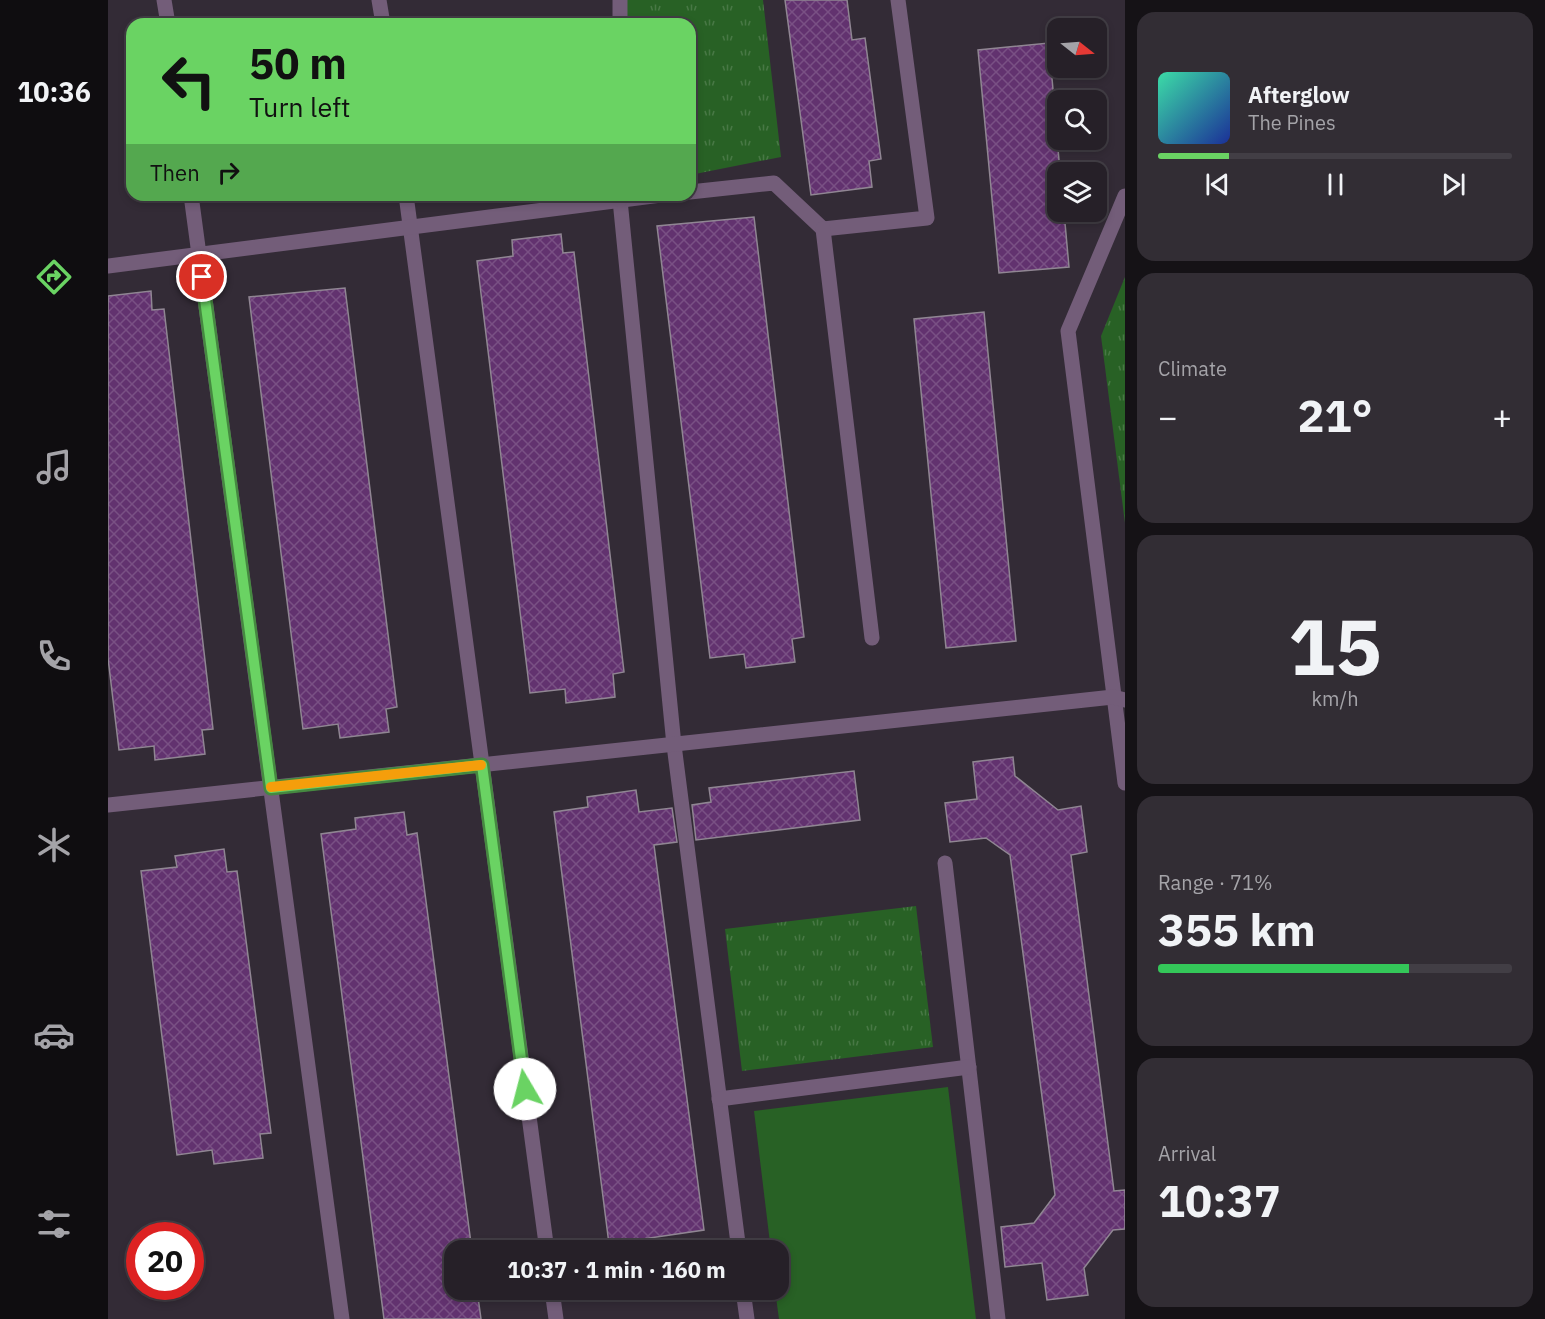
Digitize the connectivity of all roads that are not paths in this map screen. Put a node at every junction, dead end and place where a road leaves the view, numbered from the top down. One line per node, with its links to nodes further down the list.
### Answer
1 (164, 0): 5 (street)
2 (380, 0): 6 (street)
3 (620, 0): 7 (street)
4 (898, 0): 15 (street)
5 (167, 18)
6 (382, 18)
7 (620, 18)
8 (696, 191): 15 (street)
9 (1125, 196): 19 (street)
10 (192, 201): 16 (street)
11 (407, 201): 14 (street)
12 (592, 201): 14 (street)
13 (620, 201): 20 (street)
14 (410, 227): 16 (street); 21 (street)
15 (823, 229): 18 (street)
16 (199, 254): 17 (street); 23 (street)
17 (108, 266)
18 (872, 638)
19 (1119, 698): 20 (street); 22 (street)
20 (674, 744): 21 (street); 27 (street)
21 (482, 765): 23 (street); 28 (street)
22 (1125, 783)
23 (271, 788): 24 (street); 32 (street)
24 (108, 805)
25 (945, 864): 26 (street)
26 (969, 1068): 27 (street); 35 (street)
27 (719, 1099): 29 (street)
28 (546, 1240)
29 (738, 1240)
30 (553, 1300): 33 (street)
31 (744, 1300): 34 (street)
32 (342, 1319)
33 (556, 1319)
34 (747, 1319)
35 (998, 1319)

